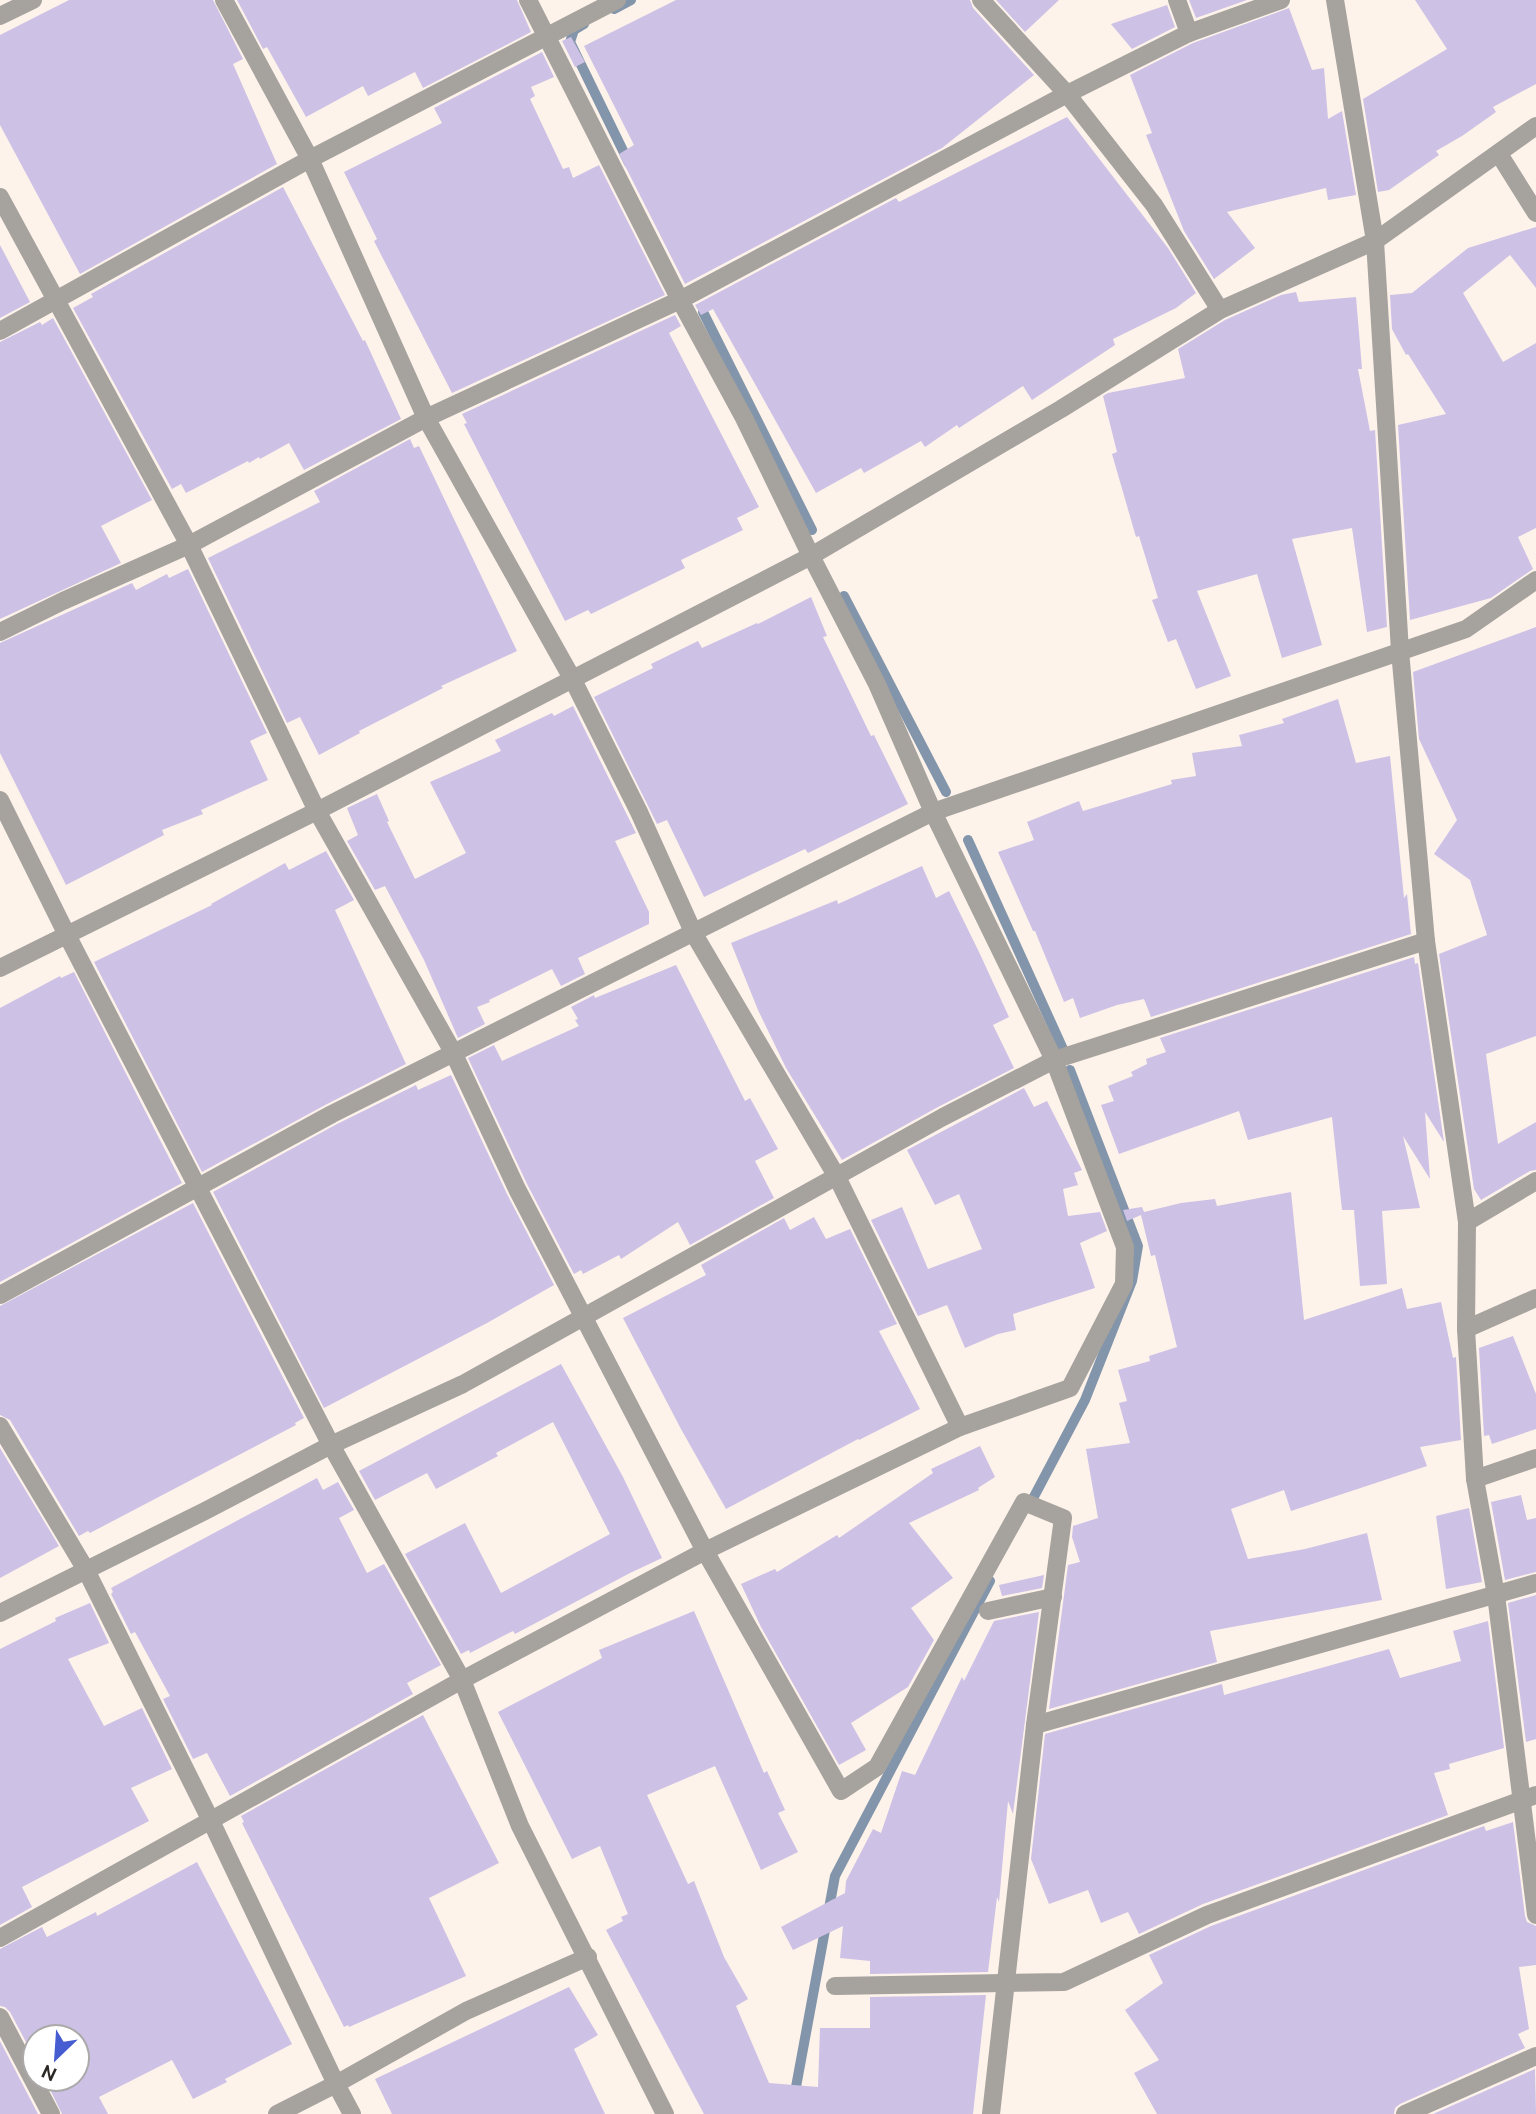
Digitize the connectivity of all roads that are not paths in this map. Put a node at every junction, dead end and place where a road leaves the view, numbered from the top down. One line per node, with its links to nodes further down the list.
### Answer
1 (33, 0): 9 (street)
2 (224, 0): 15 (street)
3 (528, 0): 11 (street)
4 (617, 0): 11 (street)
5 (981, 0): 12 (street)
6 (1177, 0): 10 (street)
7 (1282, 0): 10 (street)
8 (1335, 0): 18 (street)
9 (0, 16)
10 (1189, 33): 12 (street)
11 (545, 37): 15 (street); 19 (street)
12 (1067, 94): 19 (street); 21 (street)
13 (1536, 127): 14 (street)
14 (1499, 154): 17 (street); 18 (street)
15 (310, 159): 20 (street); 23 (street)
16 (0, 197): 20 (street)
17 (1536, 213)
18 (1375, 241): 21 (street); 28 (street)
19 (680, 300): 23 (street); 25 (street)
20 (55, 301): 22 (street); 24 (street)
21 (1220, 310): 25 (street)
22 (0, 331)
23 (426, 418): 24 (street); 29 (street)
24 (189, 545): 27 (street); 31 (street)
25 (811, 556): 29 (street); 32 (street)
26 (1536, 580): 28 (street)
27 (0, 632)
28 (1400, 650): 32 (street); 35 (street)
29 (573, 680): 31 (street); 33 (street)
30 (0, 800): 34 (street)
31 (317, 811): 34 (street); 37 (street)
32 (933, 812): 33 (street); 38 (street)
33 (694, 934): 37 (street); 39 (street)
34 (66, 935): 36 (street); 41 (street)
35 (1426, 941): 38 (street); 42 (street)
36 (0, 968)
37 (453, 1052): 41 (street); 45 (street)
38 (1054, 1060): 39 (street); 48 (street)
39 (837, 1177): 45 (street); 48 (street)
40 (1536, 1181): 42 (street)
41 (199, 1188): 43 (street); 49 (street)
42 (1467, 1222): 46 (street)
43 (0, 1295)
44 (1536, 1298): 46 (street)
45 (582, 1317): 49 (street); 52 (street)
46 (1466, 1329): 51 (street)
47 (0, 1426): 53 (street)
48 (960, 1427): 52 (street)
49 (331, 1445): 53 (street); 59 (street)
50 (1536, 1458): 51 (street)
51 (1475, 1479): 55 (street)
52 (705, 1551): 56 (street); 59 (street)
53 (86, 1570): 58 (street); 62 (street)
54 (1536, 1583): 55 (street)
55 (1496, 1595): 60 (street); 61 (street)
56 (1053, 1597): 57 (street); 60 (street)
57 (988, 1611)
58 (0, 1613)
59 (463, 1680): 62 (street); 65 (street)
60 (1035, 1725): 66 (street)
61 (1528, 1798): 63 (street); 66 (street)
62 (211, 1821): 64 (street); 70 (street)
63 (1536, 1915)
64 (0, 1938)
65 (588, 1957): 70 (street); 74 (street)
66 (1005, 1983): 67 (street); 75 (street)
67 (835, 1986)
68 (0, 2017): 71 (street)
69 (1536, 2056): 76 (street)
70 (336, 2084): 72 (street); 73 (street)
71 (51, 2114)
72 (277, 2114)
73 (352, 2114)
74 (665, 2114)
75 (991, 2114)
76 (1405, 2114)

